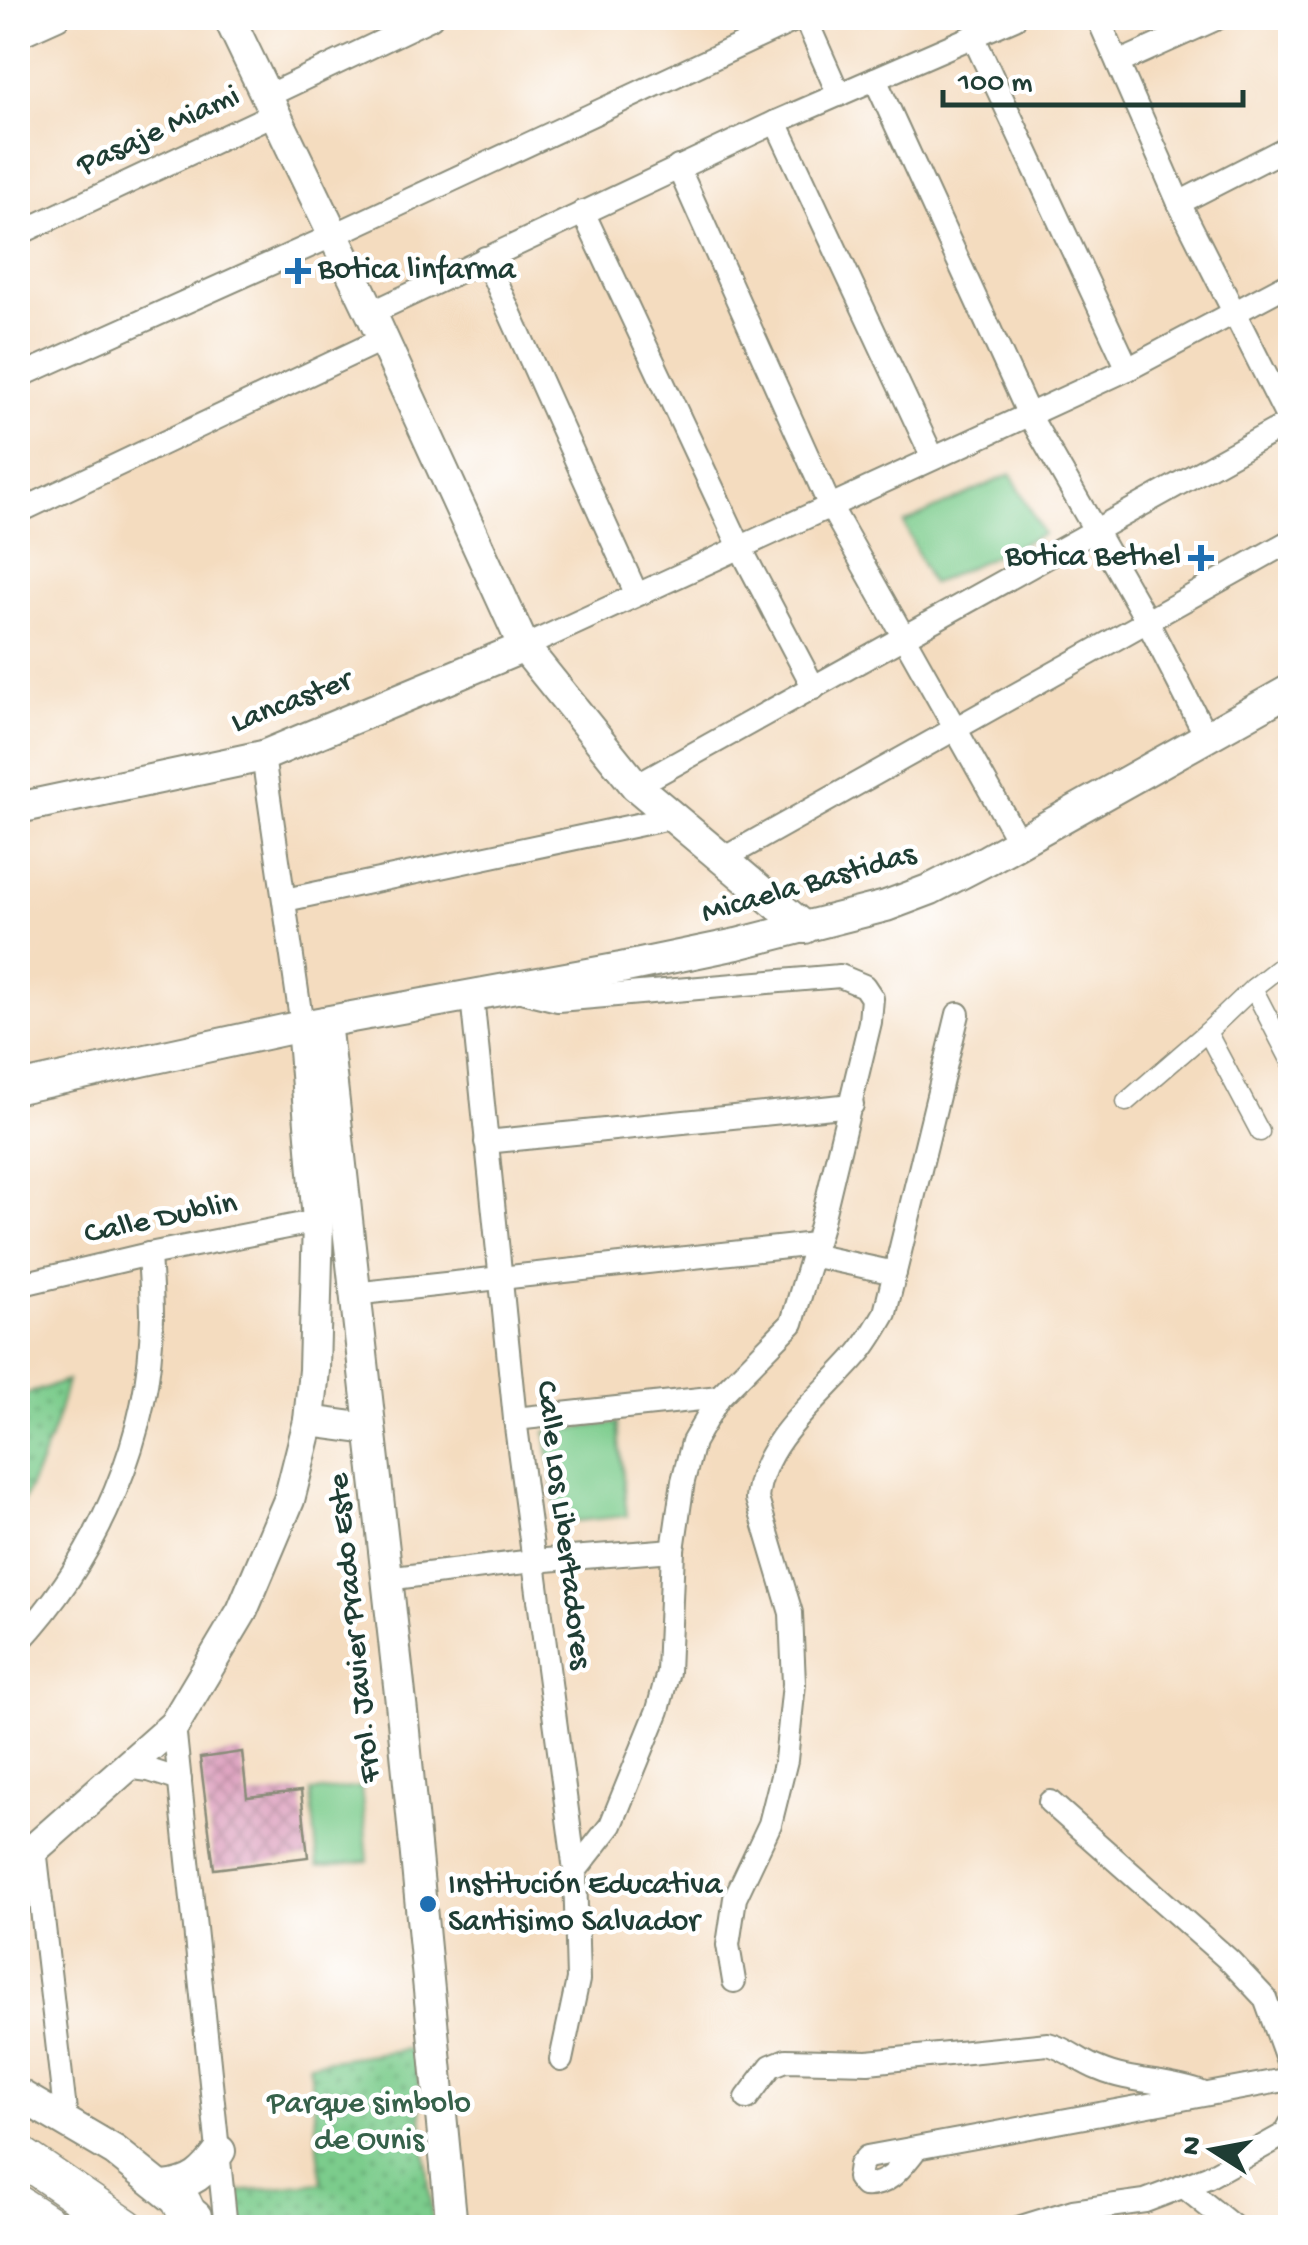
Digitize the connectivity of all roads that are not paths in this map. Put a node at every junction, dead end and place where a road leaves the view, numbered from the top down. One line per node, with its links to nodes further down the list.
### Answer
1 (58, 18): 8 (street)
2 (229, 18): 13 (street)
3 (431, 18): 13 (street, Pasaje Miami)
4 (802, 18): 12 (street); 20 (street)
5 (1015, 18): 9 (street)
6 (1098, 18): 10 (street)
7 (1218, 18): 10 (street)
8 (18, 36)
9 (973, 36): 11 (street); 25 (street)
10 (1118, 63): 17 (street)
11 (875, 79): 12 (street); 27 (street)
12 (839, 94): 14 (street)
13 (269, 106): 19 (street, Pasaje Miami); 20 (street)
14 (776, 122): 16 (street); 29 (street)
15 (1290, 146): 17 (street)
16 (678, 167): 18 (street); 30 (street)
17 (1180, 203): 23 (street)
18 (583, 212): 21 (street); 34 (street)
19 (18, 234)
20 (332, 236): 24 (street); 26 (street)
21 (485, 258): 24 (street); 35 (street)
22 (1290, 283): 23 (street)
23 (1233, 314): 25 (street); 28 (street)
24 (377, 326): 31 (street); 38 (street)
25 (1128, 369): 27 (street)
26 (18, 376)
27 (1030, 415): 29 (street); 32 (street)
28 (1290, 423): 32 (street)
29 (933, 458): 30 (street)
30 (829, 504): 34 (street); 37 (street)
31 (18, 512)
32 (1093, 531): 36 (street); 37 (street)
33 (1290, 540): 36 (street)
34 (740, 547): 35 (street); 39 (street)
35 (636, 593): 38 (street)
36 (1146, 620): 41 (street); 42 (street)
37 (906, 637): 39 (street); 41 (street)
38 (524, 647): 43 (street, Lancaster); 44 (street)
39 (814, 688): 44 (street)
40 (1290, 690): 42 (street, Micaela Bastidas)
41 (957, 729): 47 (street); 48 (street)
42 (1208, 738): 47 (street, Micaela Bastidas)
43 (264, 756): 45 (street, Lancaster); 49 (street)
44 (636, 786): 46 (street)
45 (18, 808)
46 (670, 818): 48 (street); 49 (street)
47 (1018, 842): 50 (street, Micaela Bastidas)
48 (721, 860): 50 (street)
49 (286, 900): 56 (street)
50 (805, 928): 53 (street, Micaela Bastidas)
51 (1290, 959): 52 (street)
52 (1253, 988): 57 (street); 58 (street)
53 (513, 989): 54 (street, Micaela Bastidas); 61 (street)
54 (472, 996): 56 (street, Micaela Bastidas); 63 (street, Calle Los Libertadores)
55 (958, 1014): 67 (street)
56 (314, 1024): 59 (street, Micaela Bastidas); 64 (street); 70 (street, Frol. Javier Prado Este)
57 (1207, 1032): 60 (street); 62 (street)
58 (1290, 1060)
59 (18, 1088)
60 (1126, 1102)
61 (852, 1104): 63 (street); 65 (street)
62 (1260, 1132)
63 (486, 1142): 68 (street, Calle Los Libertadores)
64 (318, 1221): 66 (street, Calle Dublin); 73 (street)
65 (813, 1249): 67 (street); 68 (street); 71 (street)
66 (150, 1254): 69 (street, Calle Dublin); 78 (street)
67 (895, 1273): 85 (street)
68 (500, 1276): 70 (street); 72 (street, Calle Los Libertadores)
69 (18, 1286)
70 (353, 1294): 74 (street, Frol. Javier Prado Este)
71 (720, 1396): 72 (street); 75 (street)
72 (515, 1419): 76 (street, Calle Los Libertadores)
73 (309, 1421): 74 (street); 79 (street)
74 (369, 1429): 77 (street, Frol. Javier Prado Este)
75 (673, 1550): 76 (street); 84 (street)
76 (533, 1561): 77 (street); 84 (street, Calle Los Libertadores)
77 (386, 1579): 103 (street, Frol. Javier Prado Este)
78 (18, 1643)
79 (174, 1725): 80 (street); 81 (street)
80 (126, 1768): 81 (street); 83 (street)
81 (180, 1780): 95 (street)
82 (1050, 1802): 87 (street)
83 (26, 1852): 92 (street)
84 (575, 1871): 86 (street, Calle Los Libertadores)
85 (734, 1981)
86 (561, 2060)
87 (1290, 2067)
88 (1290, 2079): 90 (street)
89 (18, 2094): 92 (street)
90 (1206, 2094): 91 (street); 94 (street)
91 (747, 2098)
92 (66, 2120): 99 (street)
93 (1290, 2125): 97 (street)
94 (916, 2149)
95 (220, 2150): 99 (street); 102 (street)
96 (18, 2154): 101 (main road)
97 (1183, 2186): 104 (street); 105 (street)
98 (18, 2205): 100 (main road)
99 (187, 2211)
100 (52, 2228)
101 (126, 2228)
102 (226, 2228)
103 (452, 2228)
104 (1018, 2228)
105 (1235, 2228)

